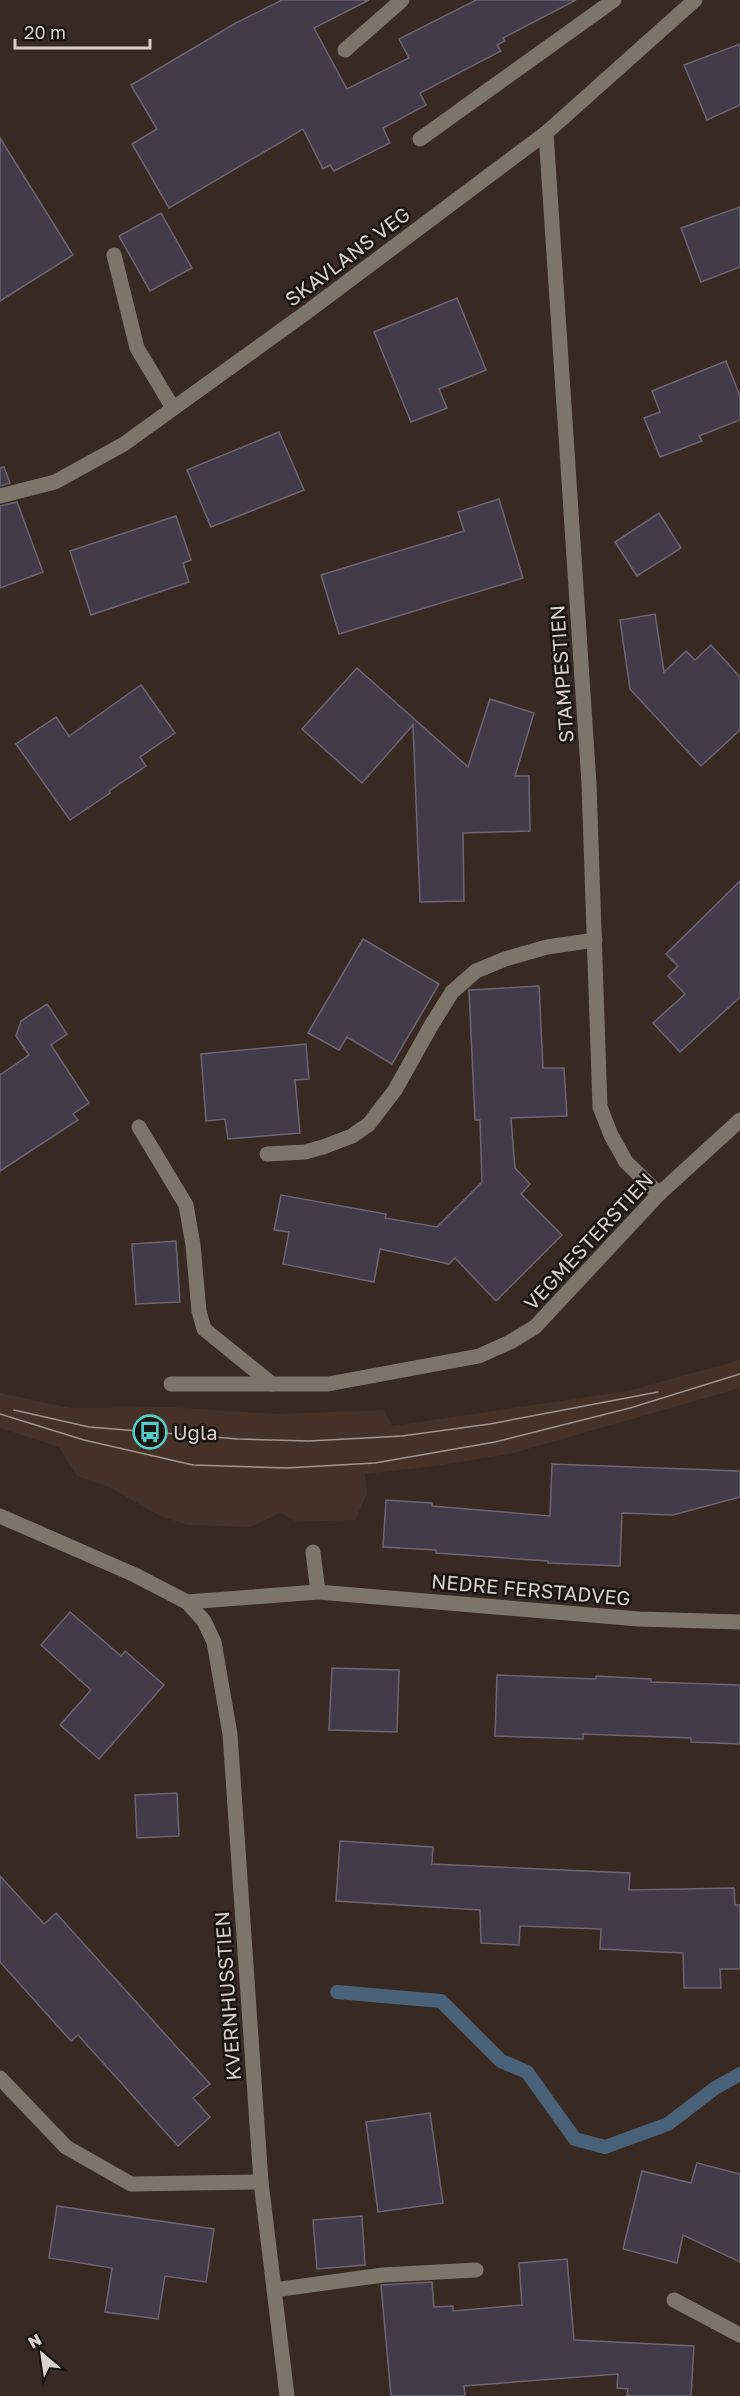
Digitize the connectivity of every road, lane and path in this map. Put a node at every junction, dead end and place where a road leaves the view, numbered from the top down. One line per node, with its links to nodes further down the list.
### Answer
1 (402, 0): 4 (street)
2 (614, 0): 6 (street)
3 (691, 1): 5 (street, SKAVLANS VEG)
4 (345, 50)
5 (546, 133): 8 (street, SKAVLANS VEG); 10 (street, STAMPESTIEN)
6 (420, 139)
7 (114, 255): 8 (street)
8 (173, 408): 9 (street, SKAVLANS VEG)
9 (0, 496)
10 (595, 940): 13 (street); 14 (street, STAMPESTIEN)
11 (740, 1120): 14 (street, VEGMESTERSTIEN)
12 (139, 1127): 16 (street)
13 (267, 1154)
14 (659, 1194): 16 (street, VEGMESTERSTIEN)
15 (171, 1384): 16 (street, VEGMESTERSTIEN)
16 (272, 1384)
17 (0, 1516): 20 (street)
18 (313, 1552): 19 (street)
19 (318, 1592): 20 (street, NEDRE FERSTADVEG); 21 (street, NEDRE FERSTADVEG)
20 (187, 1602): 23 (street, KVERNHUSSTIEN)
21 (740, 1622)
22 (0, 2078): 23 (street)
23 (261, 2182): 25 (street, KVERNHUSSTIEN)
24 (476, 2270): 25 (street)
25 (274, 2290): 28 (street, KVERNHUSSTIEN)
26 (674, 2300): 27 (street)
27 (740, 2335)
28 (287, 2396)

